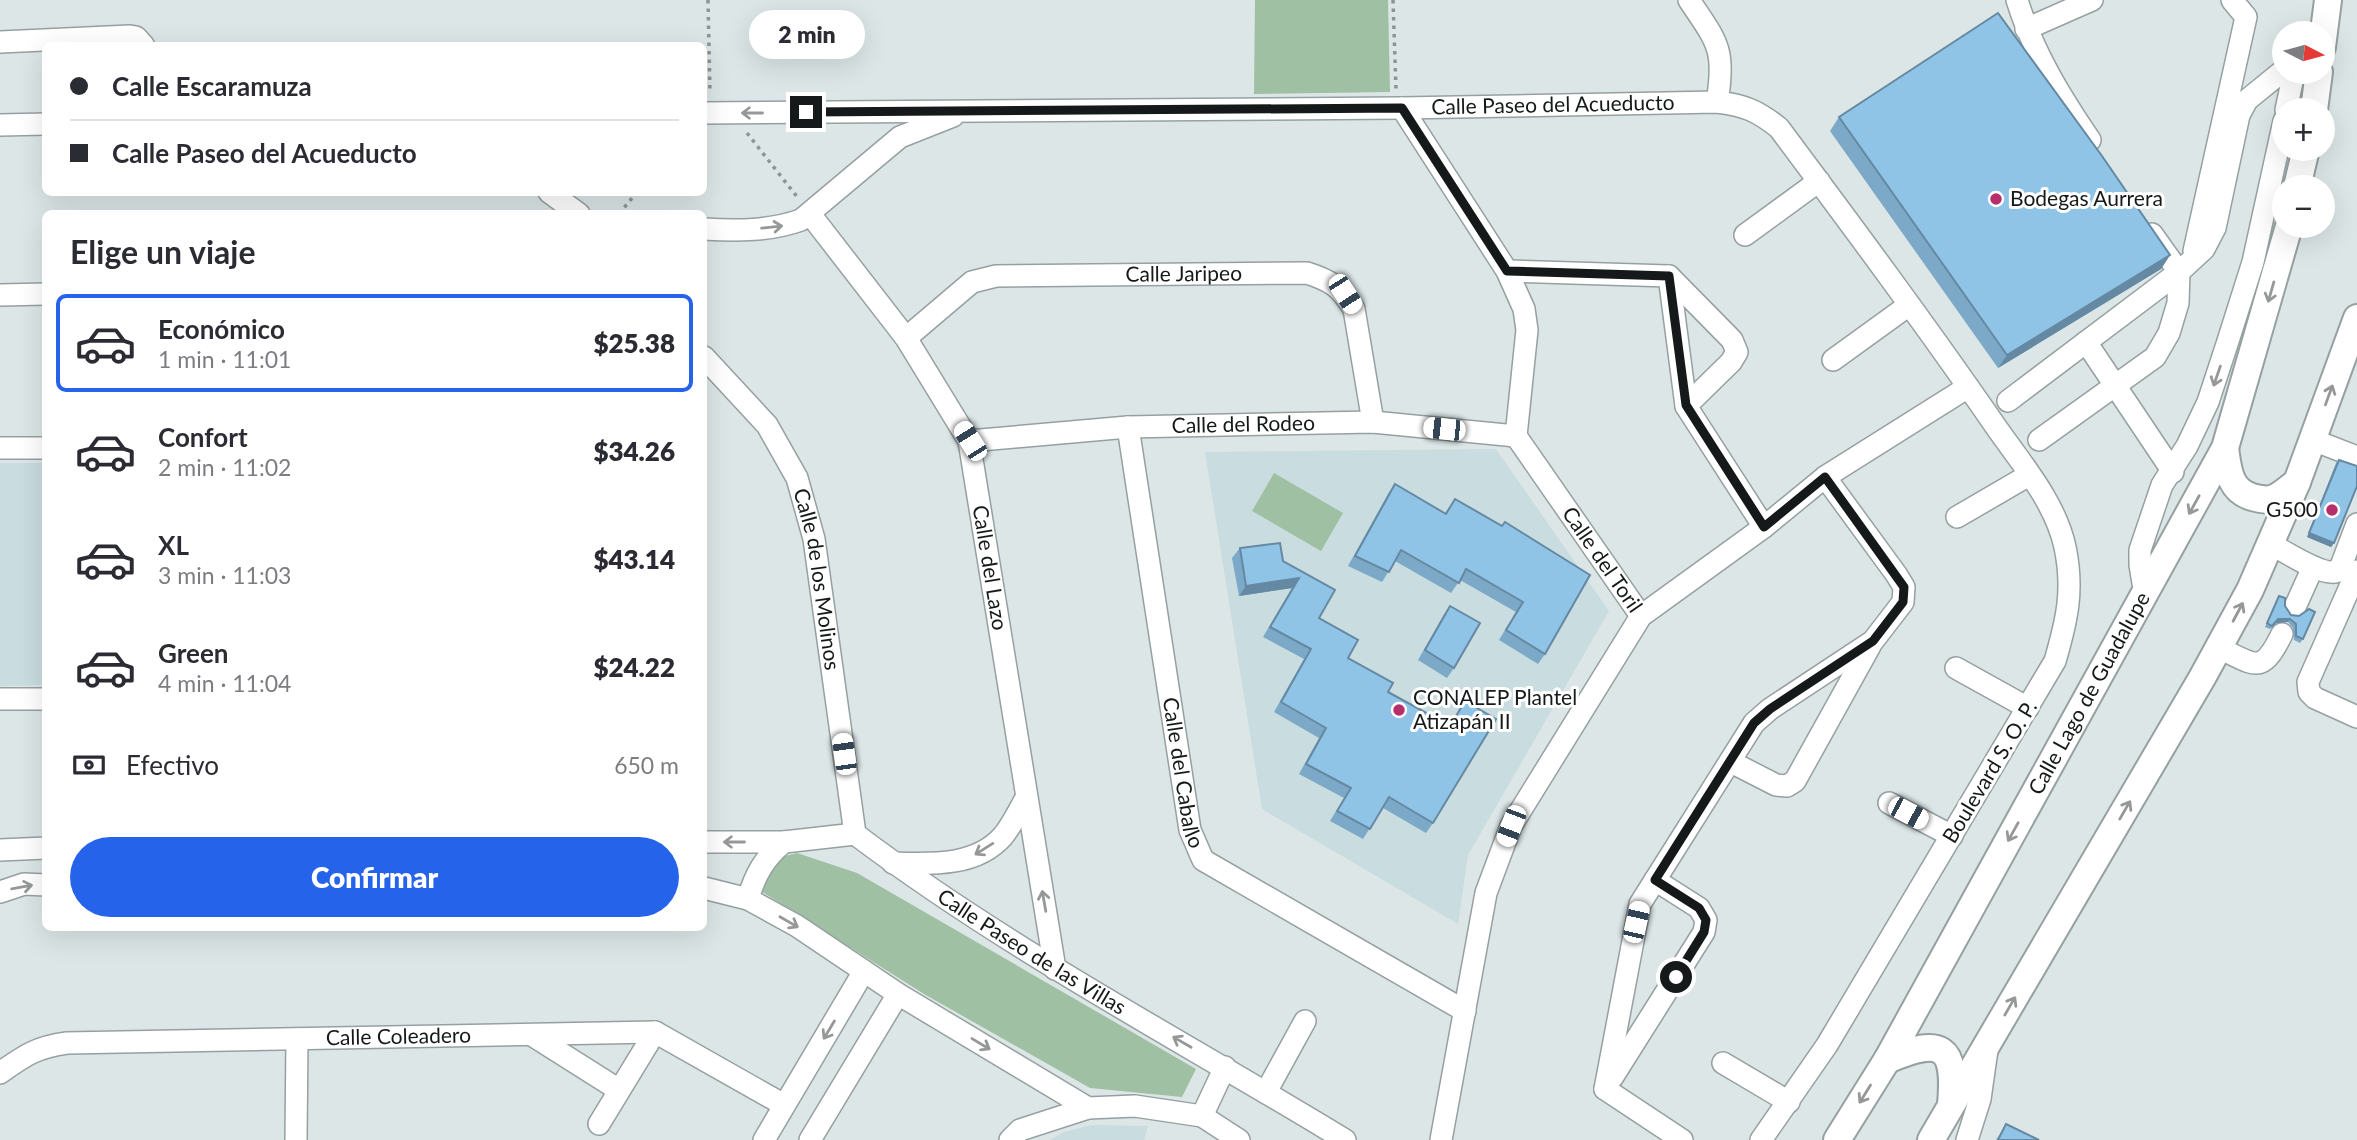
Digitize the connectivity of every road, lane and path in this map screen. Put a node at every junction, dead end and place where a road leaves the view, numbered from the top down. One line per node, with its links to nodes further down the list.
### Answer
1 (1394, 0): 11 (path)
2 (1689, 0): 10 (street)
3 (2017, 0): 6 (street)
4 (2092, 0): 6 (street)
5 (2232, 0): 28 (street)
6 (2026, 29): 16 (street)
7 (0, 42): 8 (street)
8 (140, 42)
9 (2272, 80): 28 (street)
10 (1717, 102): 11 (street, Calle Paseo del Acueducto); 18 (street, Calle Paseo del Acueducto)
11 (1402, 108): 12 (street, Calle Paseo del Acueducto); 29 (street)
12 (967, 111): 13 (street, Calle Paseo del Acueducto, one-way to 13); 23 (street)
13 (707, 113)
14 (42, 124): 15 (street)
15 (0, 125)
16 (2101, 158)
17 (2275, 161): 53 (street, one-way to 53)
18 (1819, 181): 26 (street); 33 (street, Calle Paseo del Acueducto)
19 (555, 196): 21 (street)
20 (634, 196): 22 (path)
21 (575, 210)
22 (623, 210)
23 (810, 214): 25 (street, one-way to 23); 35 (street, Calle del Lazo)
24 (2140, 216): 28 (street)
25 (707, 229)
26 (1745, 235)
27 (2286, 238): 51 (main road, Calle Lago de Guadalupe, one-way to 51)
28 (2186, 266): 36 (street); 39 (street)
29 (1507, 271): 30 (street); 45 (street)
30 (1669, 276): 42 (street); 42 (street)
31 (42, 294): 32 (street)
32 (0, 295)
33 (1909, 305): 38 (street); 40 (street, Calle Paseo del Acueducto)
34 (2357, 318): 47 (main road, one-way to 34)
35 (906, 338): 43 (street, Calle Jaripeo); 48 (street, Calle del Lazo)
36 (2086, 342): 39 (street); 41 (street)
37 (707, 360): 77 (street, Calle de los Molinos)
38 (1833, 360)
39 (2116, 385): 46 (street); 53 (street)
40 (1968, 387): 54 (street, Boulevard S. O. P.); 55 (street)
41 (2008, 401)
42 (1686, 405): 59 (street)
43 (1373, 422): 44 (street, Calle del Rodeo); 45 (street, Calle del Rodeo)
44 (1128, 427): 48 (street, Calle del Rodeo); 92 (street, Calle del Caballo)
45 (1516, 436): 65 (street, Calle del Toril)
46 (2039, 440)
47 (2313, 440): 52 (street); 56 (main road)
48 (970, 441): 75 (street, Calle del Lazo)
49 (0, 448): 50 (street)
50 (42, 448)
51 (2225, 448): 56 (main road); 63 (main road, Calle Lago de Guadalupe, one-way to 63)
52 (2357, 457)
53 (2173, 472): 63 (street)
54 (2029, 475): 57 (street); 72 (street, Boulevard S. O. P.)
55 (1825, 477): 59 (street); 67 (street)
56 (2297, 482): 60 (main road)
57 (1957, 517)
58 (2357, 524): 61 (street)
59 (1764, 527): 65 (street)
60 (2270, 544): 61 (street); 68 (main road, one-way to 60)
61 (2314, 567): 64 (street)
62 (2357, 571): 73 (street)
63 (2145, 595): 98 (main road, Calle Lago de Guadalupe, one-way to 98)
64 (2295, 607)
65 (1641, 616): 92 (street, Calle del Toril)
66 (2282, 634): 68 (street)
67 (1873, 641): 74 (street); 74 (street)
68 (2219, 648): 97 (main road, one-way to 68)
69 (1956, 668): 72 (street)
70 (0, 699): 71 (street)
71 (42, 699)
72 (2028, 708): 78 (street, Boulevard S. O. P.)
73 (2357, 717)
74 (1731, 762): 84 (street)
75 (1026, 798): 83 (street, one-way to 83); 89 (street, Calle del Lazo, one-way to 75)
76 (1889, 803): 78 (street)
77 (855, 834): 80 (street); 83 (street, Calle Paseo de las Villas)
78 (1952, 836): 105 (street, Boulevard S. O. P.)
79 (707, 842): 80 (street, one-way to 79)
80 (784, 842): 88 (street)
81 (42, 848): 82 (street)
82 (0, 850)
83 (893, 863): 89 (street, Calle Paseo de las Villas)
84 (1655, 880): 102 (street); 102 (street)
85 (42, 884): 87 (street, one-way to 85)
86 (707, 889): 88 (street)
87 (0, 892)
88 (748, 898): 90 (street, one-way to 90)
89 (1055, 969): 100 (street, Calle Paseo de las Villas, one-way to 89)
90 (864, 971): 91 (street); 106 (street, one-way to 106)
91 (898, 994): 108 (street, one-way to 108); 113 (street)
92 (1465, 1011): 117 (street, Calle del Toril)
93 (1305, 1021): 104 (street)
94 (655, 1032): 95 (street, Calle Coleadero); 103 (street); 106 (street)
95 (532, 1035): 96 (street, Calle Coleadero); 103 (street)
96 (297, 1039): 101 (street, Calle Coleadero); 111 (street)
97 (1987, 1045): 107 (main road); 122 (street)
98 (1887, 1060): 107 (main road); 120 (main road, Calle Lago de Guadalupe, one-way to 120)
99 (1723, 1063): 105 (street)
100 (1225, 1067): 104 (street, Calle Paseo de las Villas); 109 (street)
101 (0, 1073)
102 (1605, 1089): 118 (street)
103 (620, 1090): 110 (street)
104 (1266, 1092): 116 (street, Calle Paseo de las Villas)
105 (1789, 1102): 119 (street, Boulevard S. O. P.)
106 (784, 1105): 112 (street)
107 (1951, 1107): 121 (main road)
108 (1088, 1108): 109 (street); 114 (street)
109 (1202, 1116): 115 (street)
110 (599, 1124)
111 (296, 1140)
112 (764, 1140)
113 (810, 1140)
114 (1010, 1140)
115 (1239, 1140)
116 (1346, 1140)
117 (1441, 1140)
118 (1682, 1140)
119 (1761, 1140)
120 (1837, 1140)
121 (1931, 1140)
122 (1967, 1140)

